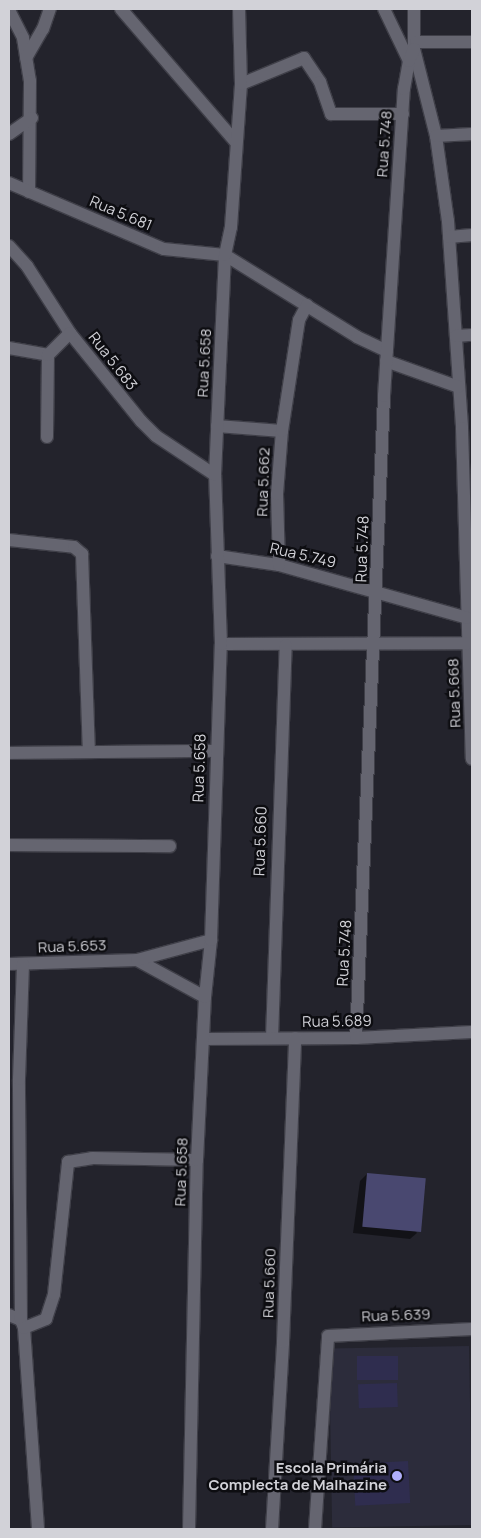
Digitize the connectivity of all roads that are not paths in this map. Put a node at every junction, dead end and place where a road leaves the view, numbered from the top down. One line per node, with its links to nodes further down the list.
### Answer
1 (50, 9): 9 (street)
2 (121, 9): 17 (street)
3 (239, 9): 11 (street, Rua 5.658)
4 (384, 9): 10 (street)
5 (414, 9): 8 (street)
6 (9, 10): 9 (street)
7 (472, 42): 8 (street)
8 (415, 45): 10 (street, Rua 5.748); 16 (street)
9 (26, 58): 13 (street)
10 (408, 61): 12 (street, Rua 5.748)
11 (241, 84): 12 (street); 17 (street, Rua 5.658)
12 (403, 114): 30 (street, Rua 5.748)
13 (32, 118): 14 (street); 19 (street)
14 (9, 134)
15 (472, 134): 16 (street)
16 (436, 136): 21 (street)
17 (235, 142): 23 (street, Rua 5.658)
18 (9, 183): 19 (street, Rua 5.681)
19 (30, 192): 23 (street, Rua 5.681)
20 (472, 236): 21 (street)
21 (450, 237): 27 (street)
22 (9, 246): 25 (street, Rua 5.683)
23 (225, 255): 24 (street); 32 (street, Rua 5.658)
24 (307, 305): 30 (street); 34 (street, Rua 5.662)
25 (70, 333): 29 (street); 36 (street, Rua 5.683)
26 (472, 335): 27 (street)
27 (456, 336): 31 (street)
28 (9, 348): 29 (street)
29 (48, 355): 35 (street)
30 (386, 356): 31 (street); 40 (street, Rua 5.748)
31 (459, 387): 33 (street)
32 (217, 426): 34 (street); 36 (street, Rua 5.658)
33 (467, 428): 41 (street)
34 (282, 431): 39 (street, Rua 5.662)
35 (47, 436)
36 (215, 475): 38 (street, Rua 5.658)
37 (9, 540): 47 (street)
38 (218, 556): 39 (street, Rua 5.749); 43 (street, Rua 5.658)
39 (279, 565): 40 (street, Rua 5.749)
40 (377, 591): 41 (street, Rua 5.749); 45 (street, Rua 5.748)
41 (469, 623): 42 (street, Rua 5.668)
42 (468, 643): 45 (street); 49 (street, Rua 5.668)
43 (221, 644): 44 (street); 46 (street, Rua 5.658)
44 (286, 645): 45 (street); 57 (street, Rua 5.660)
45 (374, 645): 59 (street, Rua 5.748)
46 (216, 751): 47 (street); 52 (street, Rua 5.658)
47 (89, 752): 48 (street)
48 (9, 753)
49 (472, 759)
50 (9, 845): 51 (street)
51 (170, 846)
52 (211, 940): 53 (street, Rua 5.653); 55 (street, Rua 5.658)
53 (137, 960): 54 (street, Rua 5.653); 55 (street, Rua 5.653)
54 (12, 962): 62 (street)
55 (205, 996): 60 (street, Rua 5.658)
56 (472, 1032): 59 (street, Rua 5.689)
57 (272, 1038): 58 (street, Rua 5.689); 60 (street, Rua 5.689)
58 (295, 1038): 59 (street, Rua 5.689); 66 (street, Rua 5.660)
59 (356, 1038)
60 (203, 1039): 61 (street, Rua 5.658)
61 (196, 1160): 62 (street); 65 (street, Rua 5.658)
62 (16, 1320): 64 (street)
63 (472, 1329): 67 (street, Rua 5.639)
64 (38, 1529)
65 (189, 1529)
66 (272, 1529)
67 (314, 1529)

